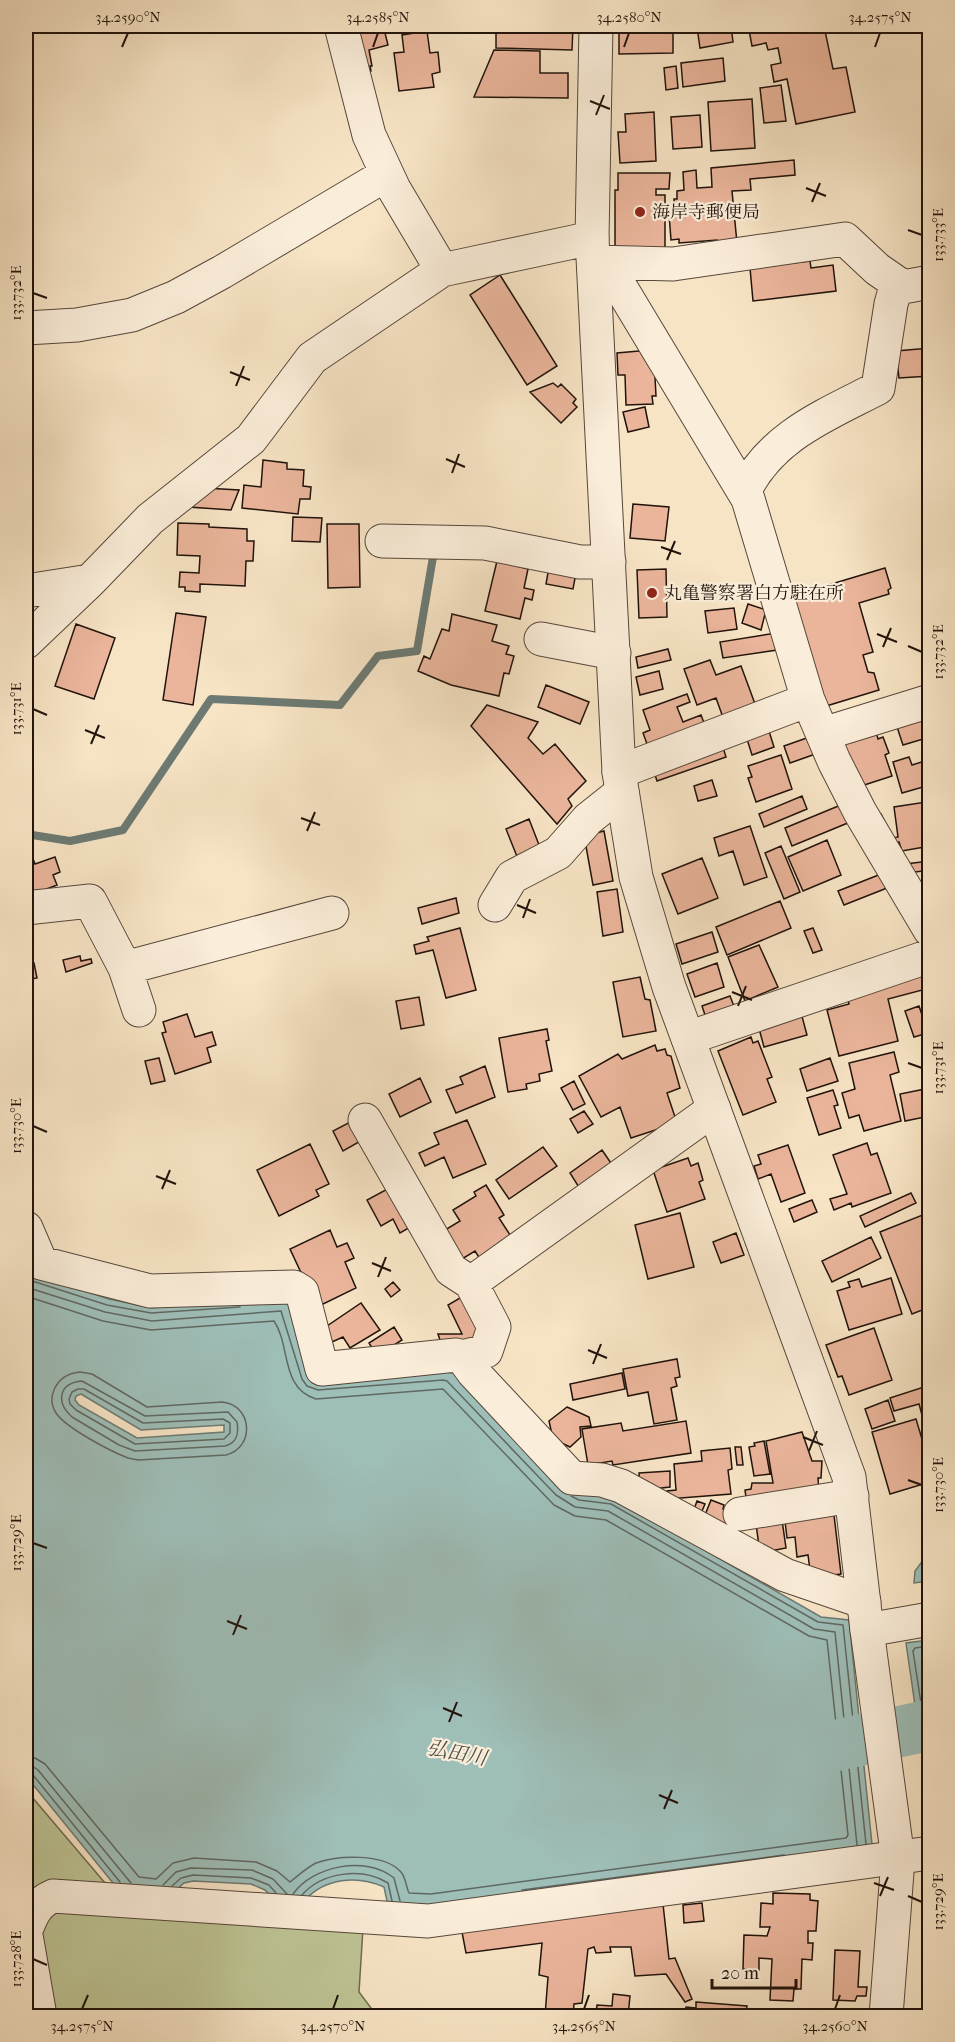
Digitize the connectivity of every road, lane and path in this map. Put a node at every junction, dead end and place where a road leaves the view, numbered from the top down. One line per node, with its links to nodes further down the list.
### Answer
1 (341, 26): 3 (street)
2 (596, 26): 4 (street)
3 (387, 174): 5 (street); 8 (street)
4 (593, 250): 5 (street); 7 (street); 9 (street); 11 (street)
5 (442, 270): 12 (street)
6 (930, 282): 7 (street)
7 (897, 283): 9 (street)
8 (26, 327)
9 (744, 492): 17 (street)
10 (382, 541): 11 (street)
11 (609, 562): 16 (street)
12 (90, 581): 13 (street); 15 (street)
13 (26, 591)
14 (541, 639): 16 (street)
15 (26, 642)
16 (614, 653): 20 (street)
17 (808, 700): 19 (street); 20 (street)
18 (930, 701): 19 (street)
19 (823, 734): 24 (street)
20 (621, 782): 21 (street); 28 (street)
21 (495, 905)
22 (26, 908): 26 (street)
23 (332, 913): 26 (street)
24 (930, 930)
25 (930, 956): 28 (street)
26 (125, 968): 27 (street)
27 (139, 1010)
28 (688, 1038): 29 (street)
29 (714, 1109): 32 (street); 34 (street)
30 (365, 1120): 32 (street)
31 (26, 1228): 33 (street)
32 (471, 1283): 33 (street)
33 (462, 1357): 36 (street)
34 (852, 1496): 35 (street); 36 (street)
35 (740, 1514)
36 (866, 1616): 37 (street); 38 (street)
37 (930, 1619)
38 (908, 1850): 39 (street); 42 (street)
39 (26, 1930)
40 (26, 1935): 41 (street)
41 (40, 2016)
42 (886, 2016)

